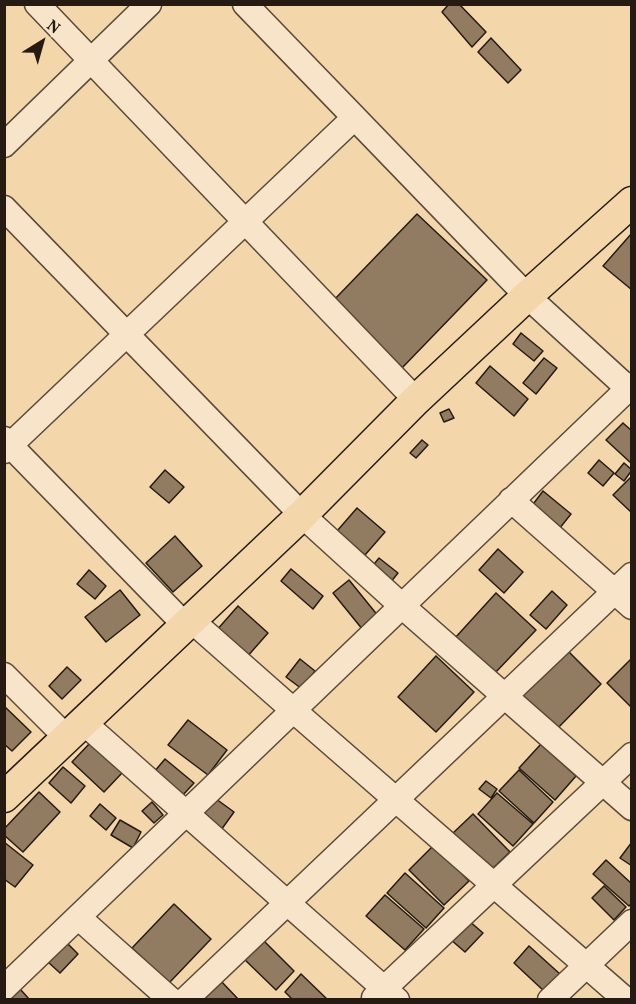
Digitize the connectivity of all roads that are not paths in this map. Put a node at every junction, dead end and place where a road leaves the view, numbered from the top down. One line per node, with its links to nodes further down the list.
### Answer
1 (37, 4): 4 (street)
2 (149, 4): 4 (street)
3 (246, 4): 5 (street)
4 (91, 61): 6 (street); 9 (street)
5 (354, 118): 9 (street); 10 (street)
6 (4, 145)
7 (632, 202): 10 (main road)
8 (4, 208): 11 (street)
9 (244, 221): 11 (street); 13 (street)
10 (527, 296): 12 (street); 13 (main road)
11 (127, 334): 14 (street); 16 (street)
12 (630, 388): 15 (street)
13 (417, 400): 16 (main road)
14 (7, 445): 20 (street)
15 (511, 501): 18 (street); 19 (street)
16 (302, 515): 19 (street); 20 (main road)
17 (632, 575): 18 (street)
18 (623, 600): 22 (street)
19 (402, 606): 22 (street); 23 (street)
20 (188, 622): 23 (street); 24 (main road)
21 (4, 675): 24 (street)
22 (504, 696): 26 (street); 28 (street)
23 (293, 710): 28 (street); 30 (street)
24 (75, 730): 27 (main road); 30 (street)
25 (632, 754): 26 (street)
26 (602, 783): 29 (street); 31 (street)
27 (4, 797)
28 (396, 800): 31 (street); 32 (street)
29 (632, 808)
30 (185, 814): 32 (street); 33 (street)
31 (493, 885): 35 (street); 37 (street)
32 (287, 903): 37 (street); 39 (street)
33 (78, 917): 36 (street); 38 (street)
34 (632, 922): 35 (street)
35 (586, 965): 40 (street); 41 (street)
36 (4, 988)
37 (384, 996)
38 (171, 999)
39 (185, 999)
40 (550, 999)
41 (626, 999)

